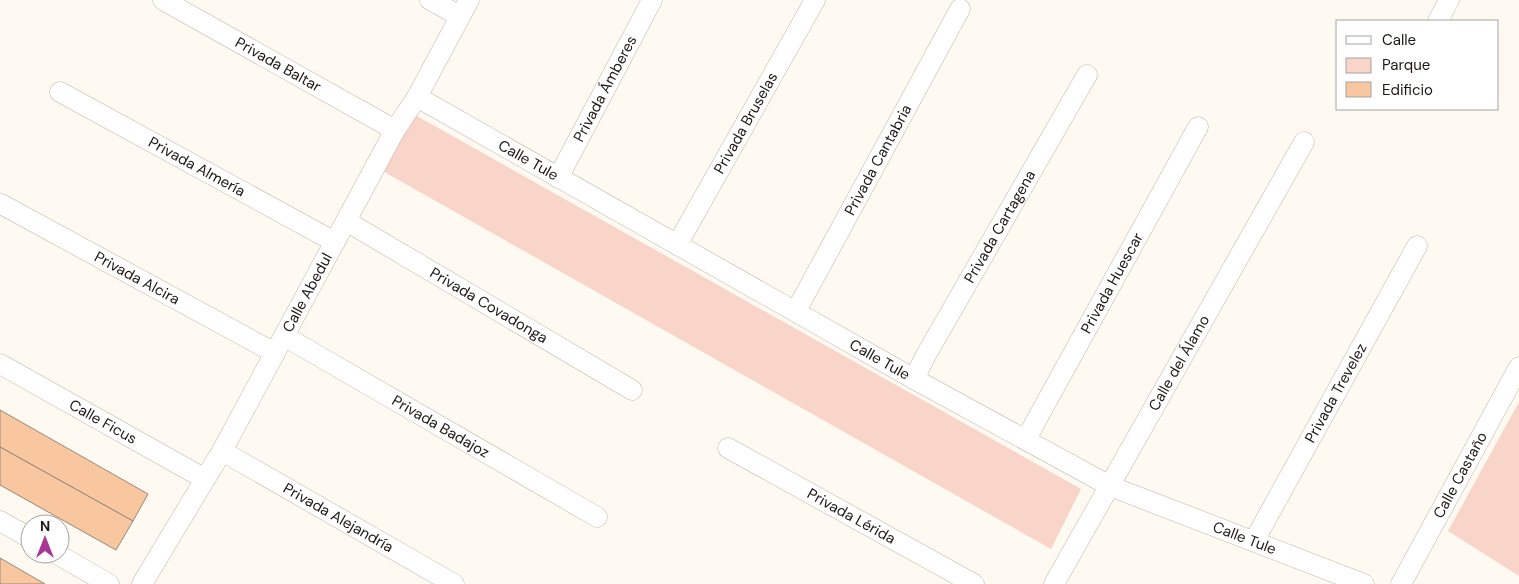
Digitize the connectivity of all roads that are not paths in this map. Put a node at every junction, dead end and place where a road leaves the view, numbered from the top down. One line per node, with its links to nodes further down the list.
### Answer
1 (163, 0): 13 (street, Privada Baltar)
2 (430, 0): 6 (street)
3 (652, 0): 15 (street, Privada Ámberes)
4 (814, 0): 19 (street, Privada Bruselas)
5 (1449, 0): 8 (street)
6 (465, 8): 11 (street, Calle Abedul)
7 (960, 9): 21 (street, Privada Cantabria)
8 (1439, 20)
9 (1087, 75): 25 (street, Privada Cartagena)
10 (60, 92): 18 (street, Privada Almería)
11 (417, 97): 13 (street, Calle Abedul); 15 (street, Calle Tule)
12 (1198, 127): 27 (street, Privada Huescar)
13 (395, 130): 17 (street, Calle Abedul)
14 (1304, 142): 31 (street, Calle del Álamo)
15 (558, 178): 19 (street, Calle Tule)
16 (1, 204): 22 (street, Privada Alcira)
17 (346, 221): 18 (street, Calle Abedul); 26 (street, Privada Covadonga)
18 (335, 242): 22 (street, Calle Abedul)
19 (677, 245): 21 (street, Calle Tule)
20 (1417, 246): 35 (street, Privada Trevelez)
21 (796, 310): 25 (street, Calle Tule)
22 (279, 344): 29 (street, Calle Abedul); 32 (street, Privada Badajoz)
23 (0, 364): 30 (street, Calle Ficus)
24 (1519, 367): 43 (street, Calle Castaño)
25 (914, 380): 27 (street, Calle Tule)
26 (632, 390)
27 (1026, 439): 31 (street, Calle Tule)
28 (728, 448): 40 (street, Privada Lérida)
29 (222, 451): 30 (street, Calle Abedul); 39 (street, Privada Alejandría)
30 (205, 479): 38 (street, Calle Abedul)
31 (1110, 486): 35 (street, Calle Tule); 41 (street, Calle del Álamo)
32 (598, 517)
33 (0, 521): 34 (street)
34 (20, 532)
35 (1254, 541): 42 (street, Calle Tule)
36 (70, 562): 37 (street)
37 (109, 584)
38 (142, 584)
39 (454, 584)
40 (974, 584)
41 (1054, 584)
42 (1364, 584)
43 (1401, 584)

